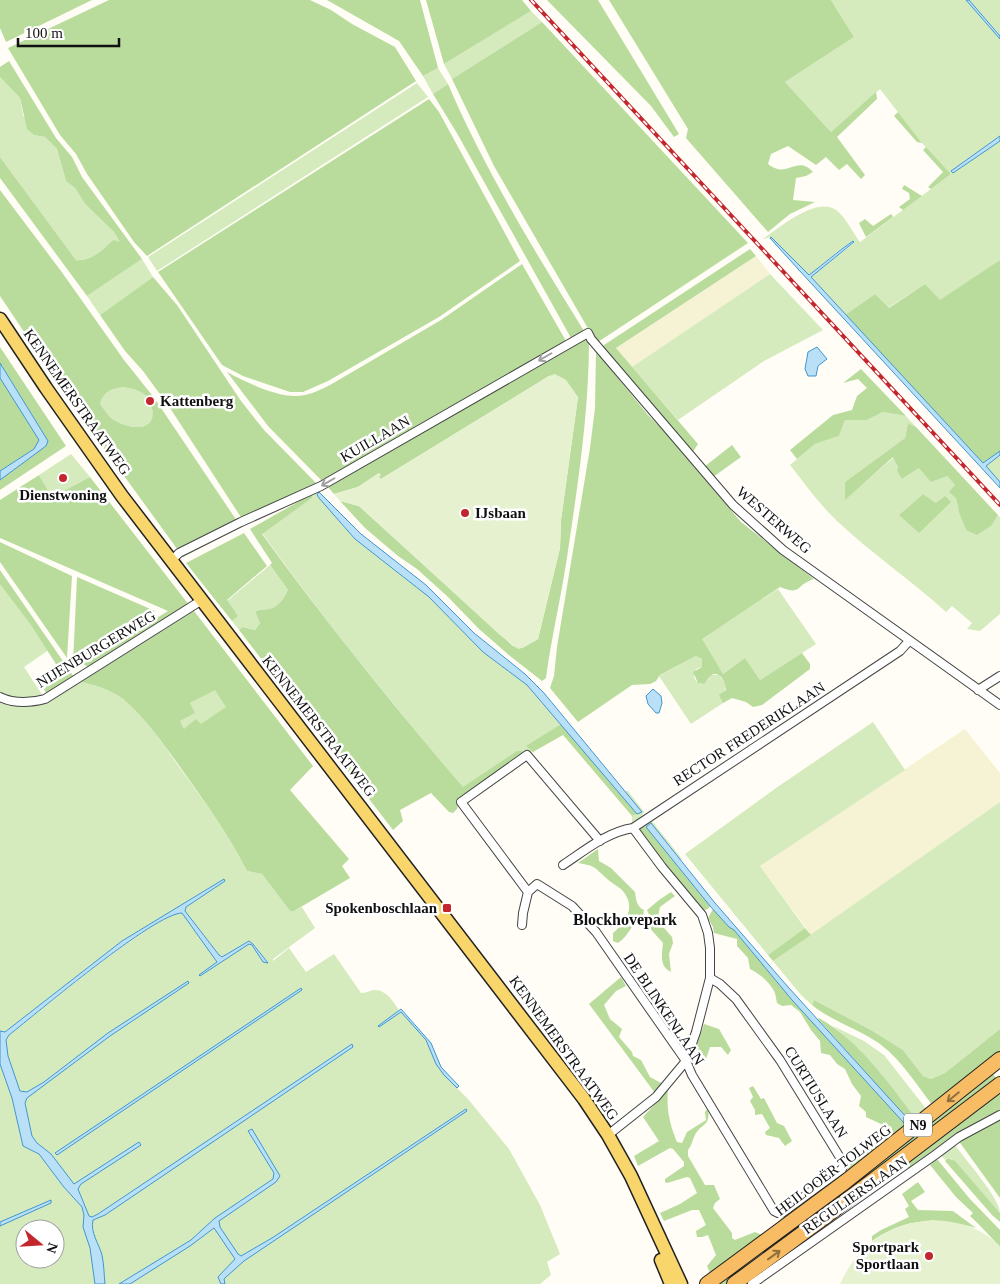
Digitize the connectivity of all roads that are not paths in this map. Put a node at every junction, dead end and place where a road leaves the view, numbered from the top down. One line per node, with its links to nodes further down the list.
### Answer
1 (0, 319): 3 (main road, KENNEMERSTRAATWEG)
2 (588, 333): 3 (street, KUILLAAN, one-way to 3); 5 (street, WESTERWEG)
3 (175, 556): 4 (main road, KENNEMERSTRAATWEG)
4 (202, 600): 8 (street, NIJENBURGERWEG); 20 (main road, KENNEMERSTRAATWEG)
5 (909, 641): 7 (street, WESTERWEG); 10 (street, RECTOR FREDERIKLAAN)
6 (1000, 676): 7 (street)
7 (978, 690): 9 (street, WESTERWEG)
8 (0, 697)
9 (1000, 705)
10 (633, 828): 11 (street, RECTOR FREDERIKLAAN); 15 (street)
11 (600, 841): 12 (street); 13 (street)
12 (563, 865)
13 (528, 892): 14 (street); 17 (street, DE BLINKENLAAN)
14 (522, 925)
15 (710, 978): 17 (street); 22 (street, CURTIUSLAAN)
16 (1000, 1059): 25 (highway, HEILOOËR TOLWEG / N9, one-way to 25)
17 (686, 1060): 20 (street); 22 (street, DE BLINKENLAAN)
18 (1000, 1084): 26 (highway, N9, one-way to 18)
19 (1000, 1114): 27 (street, REGULIERSLAAN)
20 (608, 1135): 21 (main road, KENNEMERSTRAATWEG)
21 (615, 1149): 23 (main road, KENNEMERSTRAATWEG); 24 (main road, KENNEMERSTRAATWEG)
22 (783, 1212)
23 (671, 1284)
24 (681, 1284)
25 (707, 1284)
26 (734, 1284)
27 (752, 1284)

